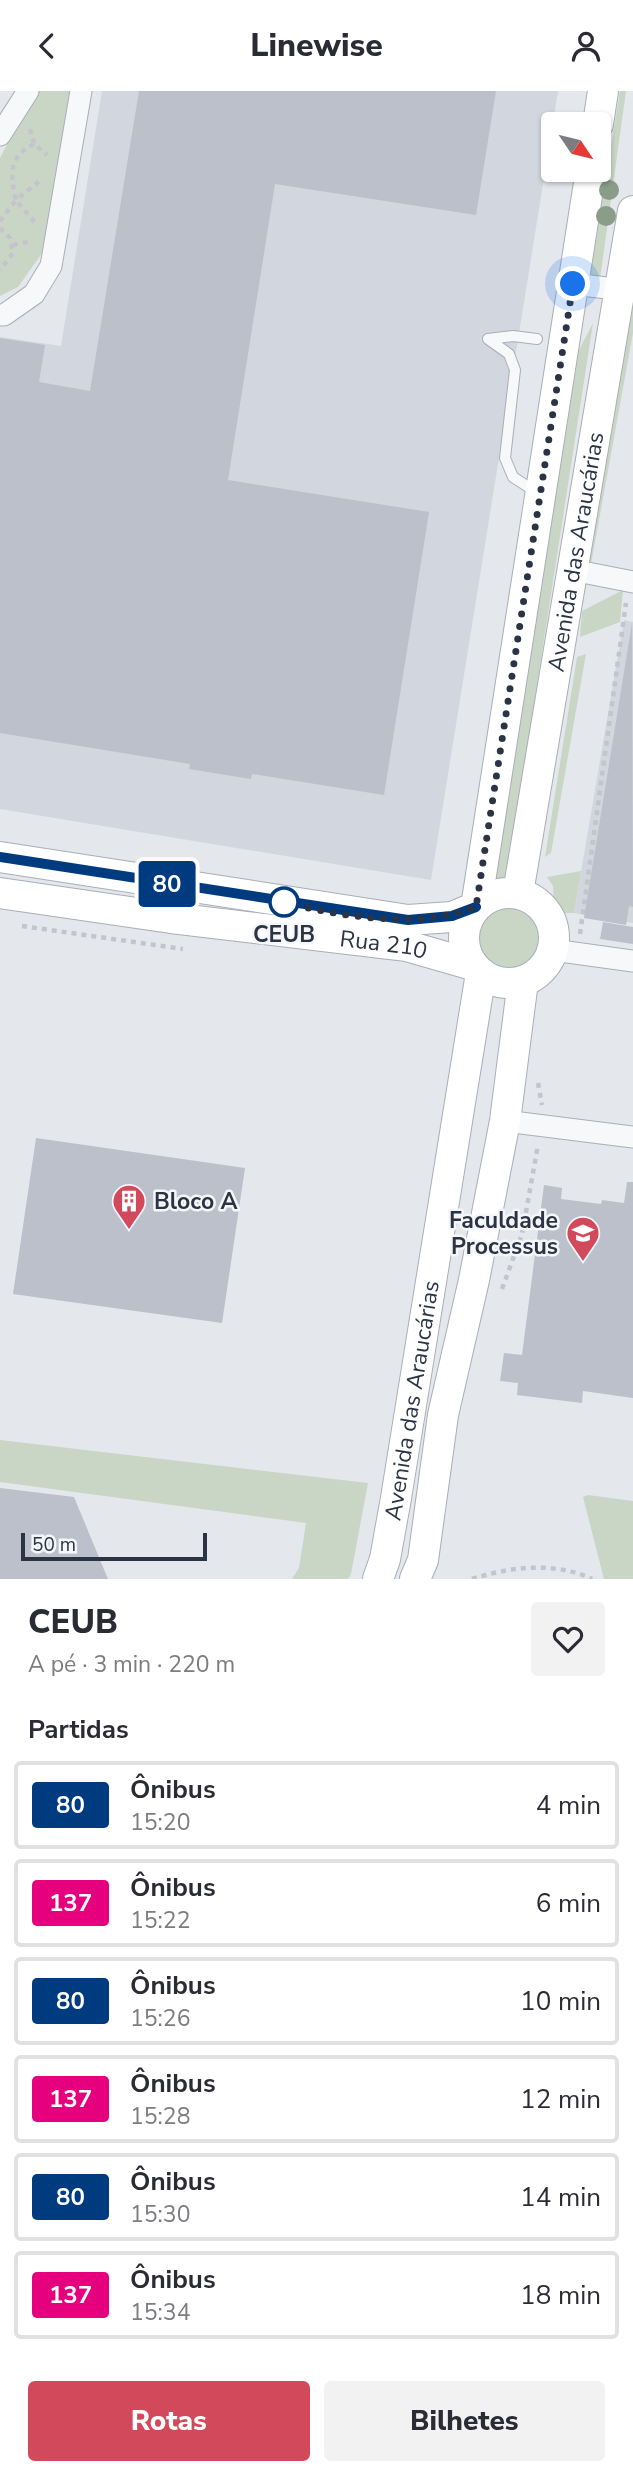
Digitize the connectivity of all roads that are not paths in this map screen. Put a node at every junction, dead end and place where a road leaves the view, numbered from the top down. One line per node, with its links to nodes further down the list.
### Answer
1 (28, 91): 5 (street)
2 (81, 91): 10 (street)
3 (603, 91): 4 (main road)
4 (600, 112)
5 (0, 135)
6 (589, 182): 8 (main road, Avenida das Araucárias)
7 (633, 211): 9 (main road, Avenida das Araucárias)
8 (573, 284): 9 (street); 12 (main road, Avenida das Araucárias)
9 (627, 289): 13 (main road, Avenida das Araucárias)
10 (0, 315)
11 (537, 339): 12 (lane)
12 (540, 494): 18 (main road, Avenida das Araucárias)
13 (572, 570): 14 (street); 17 (main road, Avenida das Araucárias)
14 (632, 582)
15 (0, 857): 18 (main road, Rua 210)
16 (0, 893): 21 (main road, Rua 210)
17 (517, 893): 18 (main road); 19 (main road)
18 (476, 907): 21 (main road)
19 (565, 951): 20 (street); 22 (main road)
20 (633, 961)
21 (477, 969): 22 (main road); 25 (main road, Avenida das Araucárias)
22 (523, 981): 23 (main road, Avenida das Araucárias)
23 (505, 1121): 24 (street); 26 (main road, Avenida das Araucárias)
24 (633, 1137)
25 (408, 1411): 26 (main road); 27 (main road, Avenida das Araucárias)
26 (443, 1418): 28 (main road, Avenida das Araucárias)
27 (395, 1502): 28 (main road); 29 (main road, Avenida das Araucárias)
28 (430, 1509): 30 (main road, Avenida das Araucárias)
29 (378, 1579)
30 (415, 1579)

